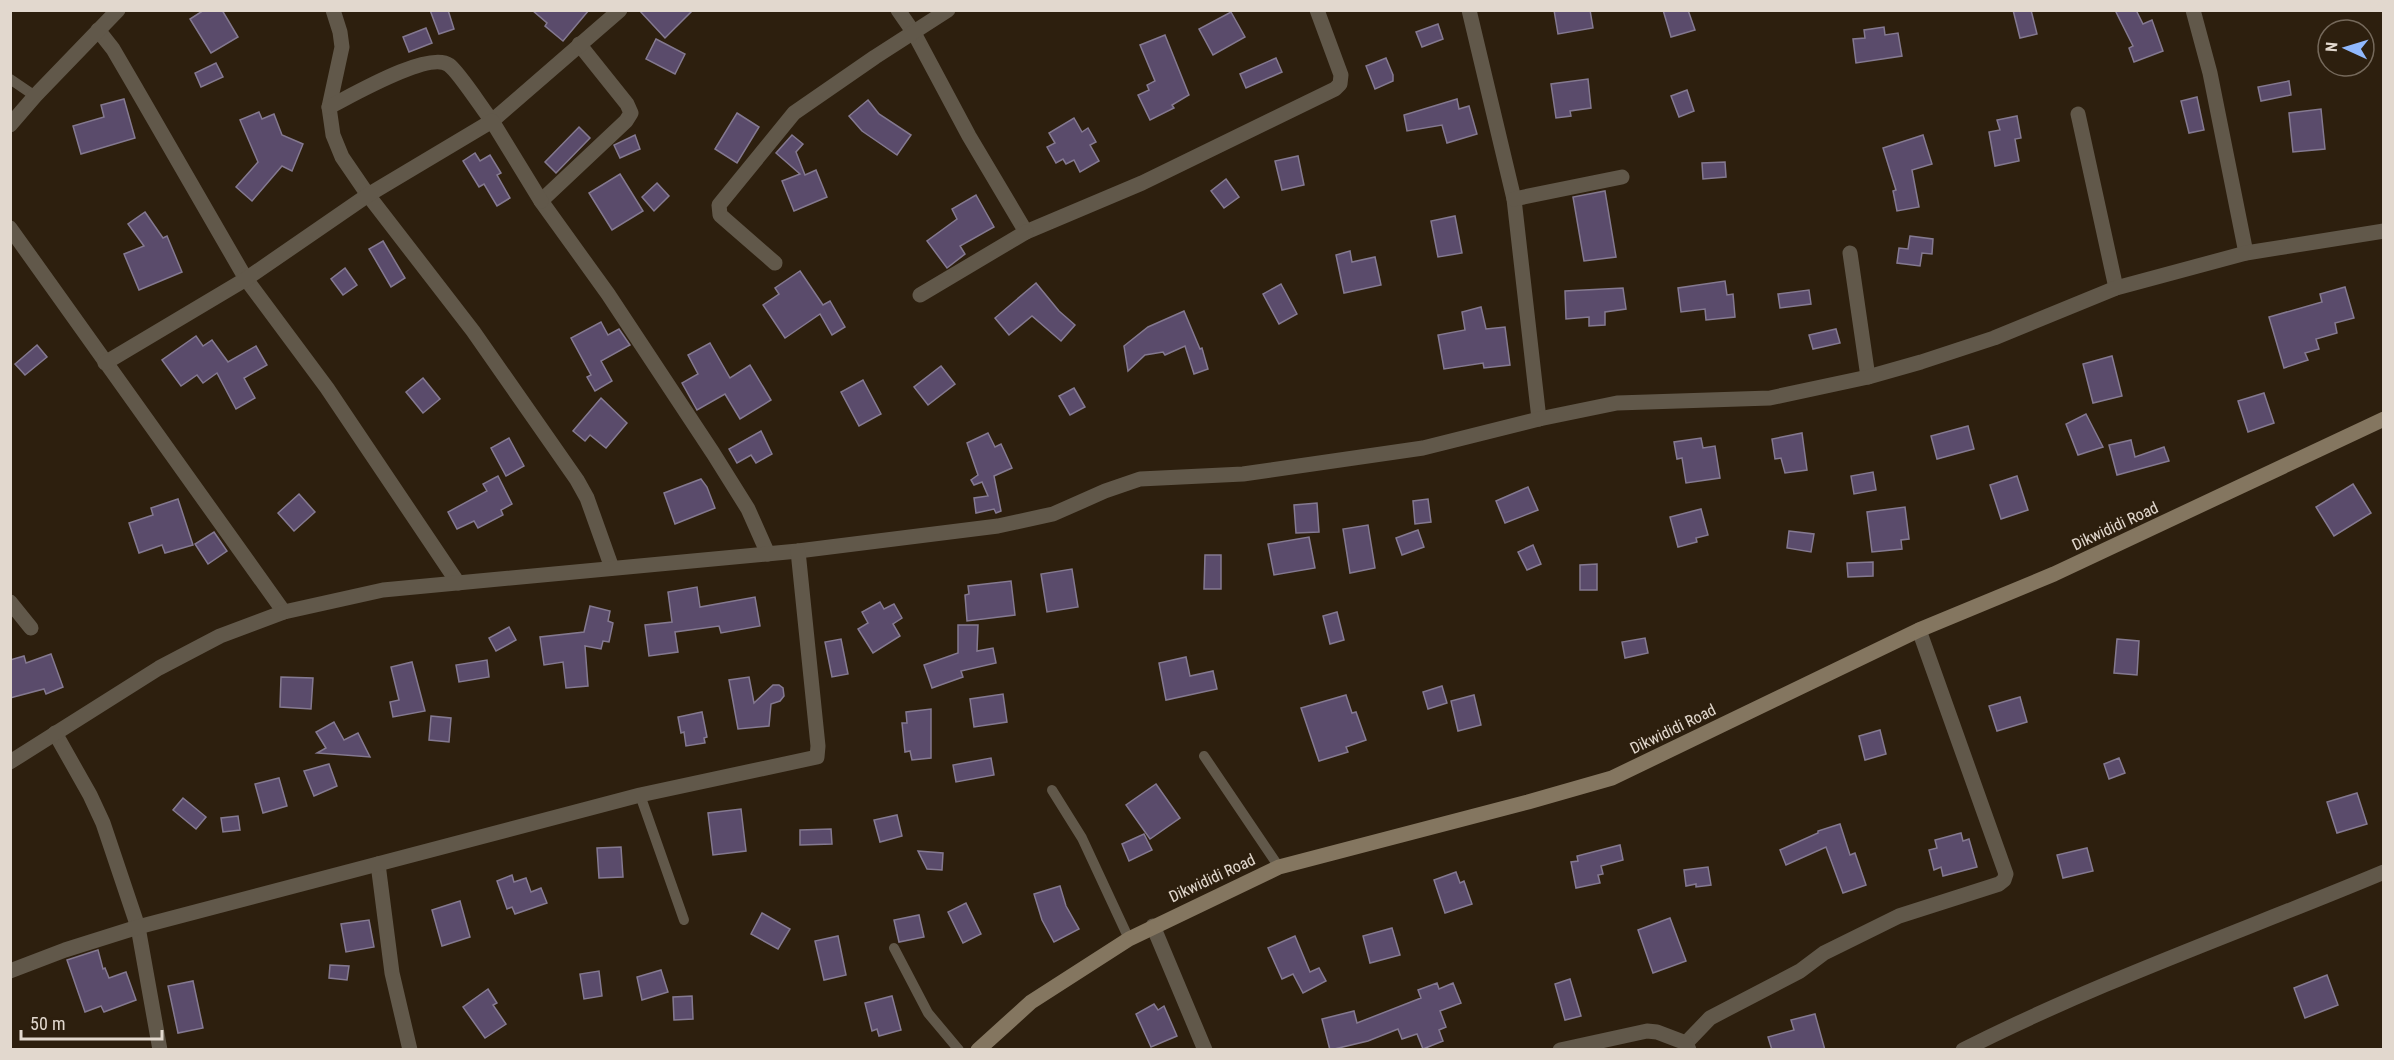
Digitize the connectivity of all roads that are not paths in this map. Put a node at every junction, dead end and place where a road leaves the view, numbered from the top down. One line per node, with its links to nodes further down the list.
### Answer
1 (118, 10): 9 (street)
2 (333, 10): 14 (street)
3 (620, 10): 11 (street)
4 (897, 10): 10 (street)
5 (948, 10): 10 (street)
6 (1317, 10): 24 (street)
7 (1469, 10): 20 (street)
8 (2193, 10): 26 (street)
9 (98, 30): 13 (street); 28 (street)
10 (914, 33): 24 (street); 27 (street)
11 (579, 44): 16 (street); 21 (street)
12 (10, 79): 13 (lane)
13 (35, 96): 17 (street)
14 (329, 106): 16 (street); 19 (street)
15 (2078, 114): 29 (street)
16 (492, 121): 19 (street); 21 (street)
17 (10, 125)
18 (1622, 177): 20 (street)
19 (368, 195): 28 (street); 37 (street)
20 (1514, 199): 33 (street)
21 (541, 201): 36 (street)
22 (10, 228): 31 (street)
23 (2384, 231): 26 (street)
24 (1026, 232): 30 (street)
25 (1850, 253): 32 (street)
26 (2246, 253): 29 (street)
27 (775, 263)
28 (246, 279): 31 (street); 38 (street)
29 (2116, 288): 32 (street)
30 (920, 295)
31 (105, 363): 40 (street)
32 (1868, 377): 33 (street)
33 (1539, 419): 35 (street)
34 (2384, 419): 42 (street, Dikwididi Road)
35 (798, 552): 36 (street); 47 (street)
36 (768, 554): 37 (street)
37 (612, 568): 38 (street)
38 (458, 583): 40 (street)
39 (10, 602): 41 (street)
40 (284, 612): 43 (street)
41 (31, 628)
42 (1919, 630): 49 (street, Dikwididi Road); 57 (street)
43 (55, 733): 45 (street); 53 (street)
44 (1204, 756): 49 (lane)
45 (10, 762)
46 (1052, 790): 54 (lane)
47 (640, 795): 48 (street); 51 (lane)
48 (378, 864): 53 (street); 59 (street)
49 (1279, 867): 52 (street, Dikwididi Road)
50 (2384, 872): 64 (street)
51 (684, 920)
52 (1153, 926): 54 (street, Dikwididi Road); 62 (street)
53 (138, 927): 56 (street); 58 (street)
54 (1129, 939): 61 (street, Dikwididi Road)
55 (894, 948): 60 (lane)
56 (10, 971)
57 (1688, 1046): 63 (street)
58 (160, 1050)
59 (410, 1050)
60 (959, 1050)
61 (978, 1050)
62 (1205, 1050)
63 (1560, 1050)
64 (1962, 1050)

